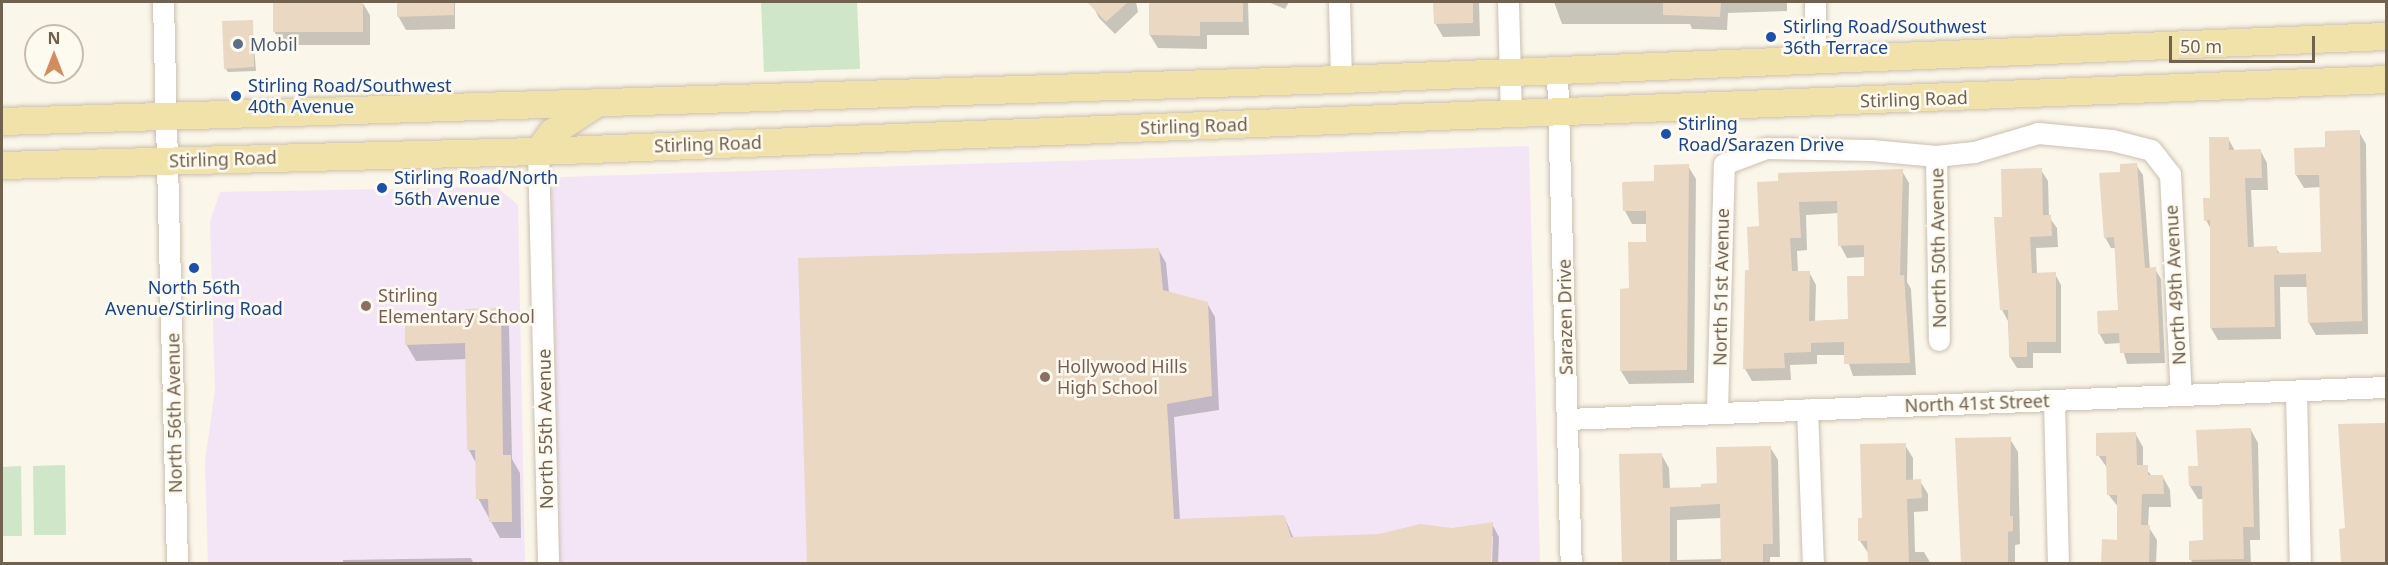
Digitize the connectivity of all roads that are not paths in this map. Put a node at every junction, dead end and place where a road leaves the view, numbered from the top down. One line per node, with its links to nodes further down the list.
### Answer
1 (163, 2): 14 (street, North 56th Avenue)
2 (1339, 2): 9 (street)
3 (1508, 2): 8 (street)
4 (1815, 2): 6 (street)
5 (2386, 36): 6 (main road)
6 (1815, 60): 7 (main road)
7 (1557, 71): 8 (main road); 12 (street, Sarazen Drive)
8 (1509, 73): 9 (main road); 13 (street)
9 (1341, 79): 11 (main road)
10 (2386, 79): 12 (main road, Stirling Road)
11 (599, 101): 14 (main road); 16 (main road)
12 (1557, 113): 13 (main road, Stirling Road); 27 (street, Sarazen Drive)
13 (1511, 114): 16 (main road, Stirling Road)
14 (168, 118): 15 (main road); 18 (street, North 56th Avenue)
15 (2, 121)
16 (538, 151): 18 (main road, Stirling Road); 29 (street, North 55th Avenue)
17 (1936, 156): 20 (street, North 50th Avenue); 23 (street, North 49th Avenue); 26 (street, North 51st Avenue)
18 (170, 160): 19 (main road, Stirling Road); 28 (street, North 56th Avenue)
19 (2, 165)
20 (1940, 340)
21 (2386, 387): 22 (street, North 41st Street)
22 (2296, 393): 23 (street, North 41st Street); 33 (street)
23 (2181, 395): 24 (street, North 41st Street)
24 (2054, 401): 25 (street, North 41st Street); 32 (street)
25 (1808, 409): 26 (street, North 41st Street); 31 (street)
26 (1717, 410): 27 (street, North 41st Street)
27 (1568, 419): 30 (street, Sarazen Drive)
28 (177, 564)
29 (548, 564)
30 (1571, 564)
31 (1813, 564)
32 (2058, 564)
33 (2300, 564)

